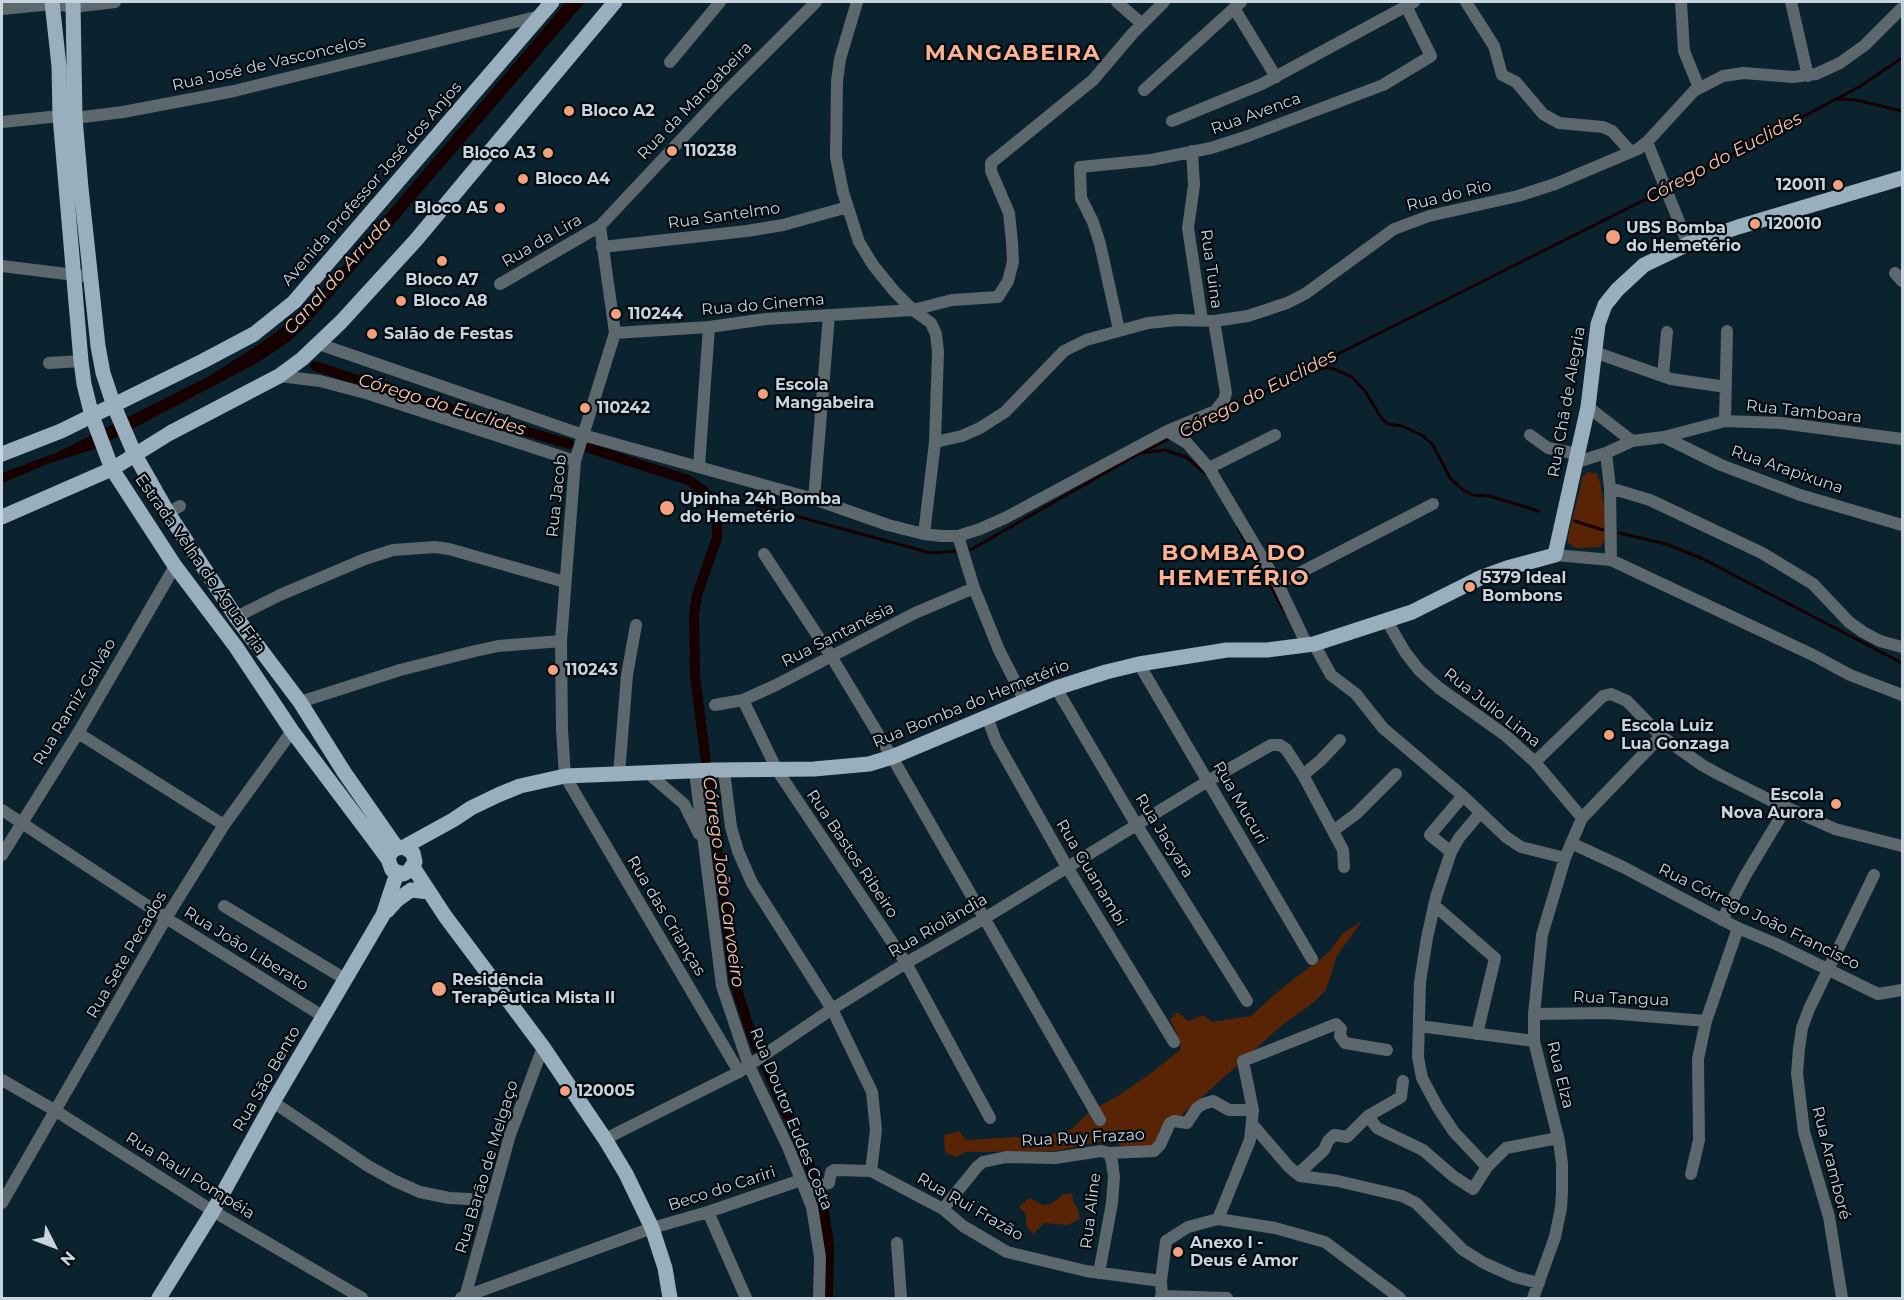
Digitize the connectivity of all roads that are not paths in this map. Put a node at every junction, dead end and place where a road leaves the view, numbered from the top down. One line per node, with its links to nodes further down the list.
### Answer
1 (115, 2): 13 (street)
2 (552, 2): 18 (main road, Avenida Professor José dos Anjos)
3 (615, 2): 48 (main road)
4 (720, 2): 20 (street)
5 (816, 2): 33 (street, Rua da Mangabeira)
6 (857, 2): 32 (street)
7 (1117, 2): 19 (street)
8 (1164, 2): 19 (street)
9 (1466, 2): 30 (street)
10 (1681, 2): 23 (street)
11 (1791, 2): 21 (street)
12 (52, 3): 13 (street); 17 (street); 25 (main road, Estrada Velha de Água Fria)
13 (73, 4): 25 (main road, Estrada Velha de Água Fria)
14 (1236, 4): 22 (street); 24 (street)
15 (1411, 4): 22 (street); 29 (street, Rua Avenca)
16 (1902, 8): 21 (street, Rua do Rio)
17 (2, 9)
18 (540, 16): 25 (street, Rua José de Vasconcelos); 56 (main road, Avenida Professor José dos Anjos)
19 (1142, 24): 40 (street, Rua do Cinema)
20 (670, 62)
21 (1808, 76): 23 (street, Rua do Rio)
22 (1276, 77): 26 (street)
23 (1699, 88): 28 (street, Rua do Rio)
24 (1144, 90)
25 (68, 117): 27 (street, Rua José de Vasconcelos); 37 (main road, Estrada Velha de Água Fria); 38 (main road, Estrada Velha de Água Fria)
26 (1172, 121)
27 (2, 122)
28 (1647, 142): 30 (street, Rua do Rio); 34 (street)
29 (1192, 151): 42 (street, Rua Tuina); 44 (street, Rua Avenca)
30 (1631, 152): 42 (street, Rua do Rio)
31 (1901, 180): 34 (main road, Rua Chã de Alegria)
32 (848, 207): 35 (street, Rua Santelmo); 40 (street)
33 (600, 226): 35 (street, Rua Jacob); 39 (street, Rua da Lira)
34 (1688, 244): 49 (main road, Rua Chã de Alegria)
35 (602, 247): 47 (street, Rua Jacob)
36 (2, 267): 38 (street)
37 (93, 271): 38 (street); 56 (main road, Estrada Velha de Água Fria)
38 (75, 276): 50 (main road, Estrada Velha de Água Fria)
39 (500, 284)
40 (913, 310): 41 (street, Rua do Cinema); 66 (street)
41 (829, 315): 43 (street, Rua do Cinema); 76 (street)
42 (1208, 320): 44 (street, Rua do Rio); 59 (street, Rua Tuina)
43 (709, 327): 47 (street, Rua do Cinema); 72 (street)
44 (1119, 330): 66 (street, Rua do Rio)
45 (1727, 331): 54 (street)
46 (1667, 332): 53 (street)
47 (615, 333): 60 (street, Rua Jacob)
48 (319, 344): 52 (main road); 60 (street)
49 (1594, 352): 53 (street); 55 (main road, Rua Chã de Alegria)
50 (81, 361): 51 (street); 58 (main road, Estrada Velha de Água Fria)
51 (49, 363)
52 (279, 376): 67 (main road); 71 (street)
53 (1663, 376): 54 (street)
54 (1726, 387): 57 (street)
55 (1588, 407): 65 (street); 70 (main road, Rua Chã de Alegria)
56 (117, 413): 58 (main road, Avenida Professor José dos Anjos); 67 (main road, Estrada Velha de Água Fria)
57 (1725, 421): 63 (street, Rua Tamboara); 64 (street, Rua Tamboara)
58 (94, 423): 69 (main road, Avenida Professor José dos Anjos); 74 (main road, Estrada Velha de Água Fria)
59 (1172, 434): 73 (street); 81 (street)
60 (583, 435): 71 (street, Rua Jacob); 72 (street)
61 (1275, 435): 73 (street)
62 (1530, 435): 70 (street)
63 (1664, 437): 65 (street, Rua Tamboara); 79 (street, Rua Arapixuna)
64 (1902, 440)
65 (1632, 441): 68 (street, Rua Tamboara)
66 (934, 442): 80 (street)
67 (132, 449): 74 (main road); 89 (main road, Estrada Velha de Água Fria)
68 (1606, 453): 70 (street, Rua Tamboara); 75 (street)
69 (2, 454)
70 (1577, 458): 83 (main road, Rua Chã de Alegria)
71 (575, 461): 86 (street, Rua Jacob)
72 (699, 466): 76 (street)
73 (1209, 468): 87 (street)
74 (112, 469): 78 (main road); 85 (main road, Estrada Velha de Água Fria)
75 (1610, 488): 84 (street); 94 (street)
76 (814, 499): 80 (street)
77 (1433, 504): 87 (street)
78 (2, 517)
79 (1902, 525)
80 (924, 534): 81 (street)
81 (959, 540): 88 (street)
82 (764, 554): 95 (street)
83 (1556, 555): 84 (street); 90 (main road, Rua Bomba do Hemetério)
84 (1611, 560): 98 (street)
85 (175, 566): 104 (main road, Estrada Velha de Água Fria); 105 (street, Rua Ramiz Galvão)
86 (565, 582): 89 (street); 92 (street, Rua Jacob)
87 (1278, 584): 93 (street)
88 (974, 588): 95 (street, Rua Santanésia); 100 (street)
89 (236, 617): 101 (main road, Estrada Velha de Água Fria)
90 (1387, 621): 93 (main road, Rua Bomba do Hemetério); 109 (street, Rua Julio Lima)
91 (636, 625): 112 (street)
92 (561, 641): 101 (street); 116 (street, Rua Jacob)
93 (1310, 644): 96 (main road, Rua Bomba do Hemetério); 118 (street)
94 (1902, 646)
95 (831, 656): 99 (street, Rua Santanésia); 108 (street)
96 (1139, 664): 97 (main road, Rua Bomba do Hemetério); 117 (street, Rua Mucuri)
97 (1056, 688): 100 (main road, Rua Bomba do Hemetério); 124 (street, Rua Jacyara)
98 (1902, 695)
99 (743, 700): 102 (street, Rua Santanésia); 110 (street, Rua Bastos Ribeiro)
100 (1025, 701): 103 (main road, Rua Bomba do Hemetério)
101 (300, 702): 132 (main road, Estrada Velha de Água Fria)
102 (716, 705)
103 (987, 717): 108 (main road, Rua Bomba do Hemetério); 134 (street, Rua Guanambi)
104 (292, 731): 125 (street, Rua Sete Pecados); 132 (main road, Estrada Velha de Água Fria)
105 (78, 733): 123 (street, Rua Ramiz Galvão); 125 (street)
106 (1661, 736): 109 (street); 119 (street); 122 (street)
107 (1340, 740): 115 (street)
108 (892, 757): 110 (main road, Rua Bomba do Hemetério); 142 (street)
109 (1535, 762): 122 (street, Rua Julio Lima)
110 (777, 770): 111 (main road, Rua Bomba do Hemetério); 146 (street, Rua Bastos Ribeiro)
111 (709, 771): 113 (main road, Rua Bomba do Hemetério); 128 (street, Rua Doutor Eudes Costa); 151 (street)
112 (619, 774): 113 (main road, Rua Bomba do Hemetério); 116 (main road, Rua Bomba do Hemetério)
113 (649, 774): 128 (street)
114 (1396, 774): 126 (street)
115 (1303, 775): 117 (street, Rua Riolândia); 126 (street)
116 (565, 776): 132 (main road, Rua Bomba do Hemetério); 161 (street, Rua das Crianças)
117 (1208, 781): 124 (street, Rua Riolândia); 145 (street, Rua Mucuri)
118 (1464, 796): 121 (street); 130 (street)
119 (1786, 808): 129 (street); 143 (street)
120 (2, 810): 123 (street, Rua João Liberato)
121 (1480, 813): 130 (street); 133 (street)
122 (1582, 818): 127 (street, Rua Elza)
123 (21, 823): 131 (street, Rua Ramiz Galvão); 141 (street, Rua João Liberato)
124 (1136, 824): 134 (street, Rua Riolândia); 150 (street, Rua Jacyara)
125 (224, 825): 141 (street, Rua Sete Pecados)
126 (1333, 831): 135 (street)
127 (1571, 843): 133 (street, Rua Elza); 143 (street, Rua Córrego João Francisco)
128 (704, 846): 161 (street, Rua Doutor Eudes Costa)
129 (1902, 846)
130 (1451, 852): 138 (street)
131 (2, 855)
132 (403, 855): 137 (main road, Estrada Velha de Água Fria); 140 (main road, Rua São Bento)
133 (1565, 858): 152 (street, Rua Elza)
134 (1067, 867): 142 (street, Rua Riolândia); 158 (street, Rua Guanambi)
135 (1344, 867)
136 (1874, 875): 147 (street, Rua Aramboré)
137 (429, 892): 140 (main road); 159 (main road, Estrada Velha de Água Fria)
138 (1434, 905): 155 (street); 156 (street)
139 (224, 906): 148 (street)
140 (383, 915): 148 (main road, Rua São Bento)
141 (166, 918): 153 (street, Rua João Liberato); 166 (street, Rua Sete Pecados)
142 (985, 918): 146 (street, Rua Riolândia); 169 (street)
143 (1722, 920): 144 (street, Rua Córrego João Francisco)
144 (1738, 928): 147 (street, Rua Córrego João Francisco); 154 (street)
145 (1312, 959)
146 (906, 963): 151 (street, Rua Riolândia); 168 (street, Rua Bastos Ribeiro)
147 (1829, 969): 149 (street, Rua Córrego João Francisco); 201 (street, Rua Aramboré)
148 (345, 979): 153 (main road, Rua São Bento)
149 (1902, 990)
150 (1247, 1001)
151 (832, 1009): 161 (street, Rua Riolândia); 175 (street)
152 (1534, 1014): 154 (street, Rua Tangua); 157 (street, Rua Elza)
153 (324, 1017): 164 (main road, Rua São Bento)
154 (1706, 1021): 177 (street)
155 (1419, 1026): 156 (street); 174 (street)
156 (1478, 1034): 157 (street)
157 (1534, 1041): 171 (street, Rua Elza)
158 (1174, 1042)
159 (543, 1047): 172 (main road, Estrada Velha de Água Fria); 179 (street, Rua Barão de Melgaço)
160 (1387, 1050): 165 (street)
161 (744, 1069): 172 (street, Rua Riolândia); 178 (street, Rua Doutor Eudes Costa)
162 (2, 1080): 166 (street, Rua Raul Pompéia)
163 (1403, 1081): 167 (street)
164 (273, 1102): 179 (street); 182 (main road, Rua São Bento)
165 (1253, 1110): 170 (street); 173 (street, Rua Ruy Frazao)
166 (56, 1111): 180 (street, Rua Sete Pecados); 182 (street, Rua Raul Pompéia)
167 (1368, 1116): 174 (street); 176 (street)
168 (990, 1118)
169 (1100, 1120)
170 (1252, 1124): 176 (street); 184 (street)
171 (1558, 1138): 174 (street); 189 (street, Rua Elza)
172 (605, 1139): 185 (main road, Estrada Velha de Água Fria)
173 (1109, 1153): 181 (street, Rua Ruy Frazao); 187 (street, Rua Aline)
174 (1486, 1167)
175 (871, 1171): 178 (street, Beco do Cariri); 181 (street, Rua Rui Frazão)
176 (1298, 1174): 189 (street)
177 (1691, 1174)
178 (812, 1185): 183 (street, Beco do Cariri); 196 (street, Rua Doutor Eudes Costa)
179 (491, 1200): 191 (street, Rua Barão de Melgaço)
180 (2, 1203)
181 (943, 1209): 187 (street, Rua Rui Frazão)
182 (213, 1211): 192 (main road, Rua São Bento); 193 (street, Rua Raul Pompéia)
183 (708, 1212): 185 (street, Beco do Cariri); 195 (street)
184 (1218, 1220): 188 (street); 199 (street)
185 (652, 1228): 191 (street); 194 (main road, Estrada Velha de Água Fria)
186 (897, 1243): 197 (street)
187 (1099, 1273): 188 (street, Rua Rui Frazão)
188 (1161, 1281): 190 (street)
189 (1539, 1284): 200 (street, Rua Elza)
190 (1161, 1297): 198 (street)
191 (463, 1298)
192 (159, 1299)
193 (362, 1299)
194 (670, 1299)
195 (746, 1299)
196 (819, 1299)
197 (901, 1299)
198 (1227, 1299)
199 (1400, 1299)
200 (1533, 1299)
201 (1842, 1299)

